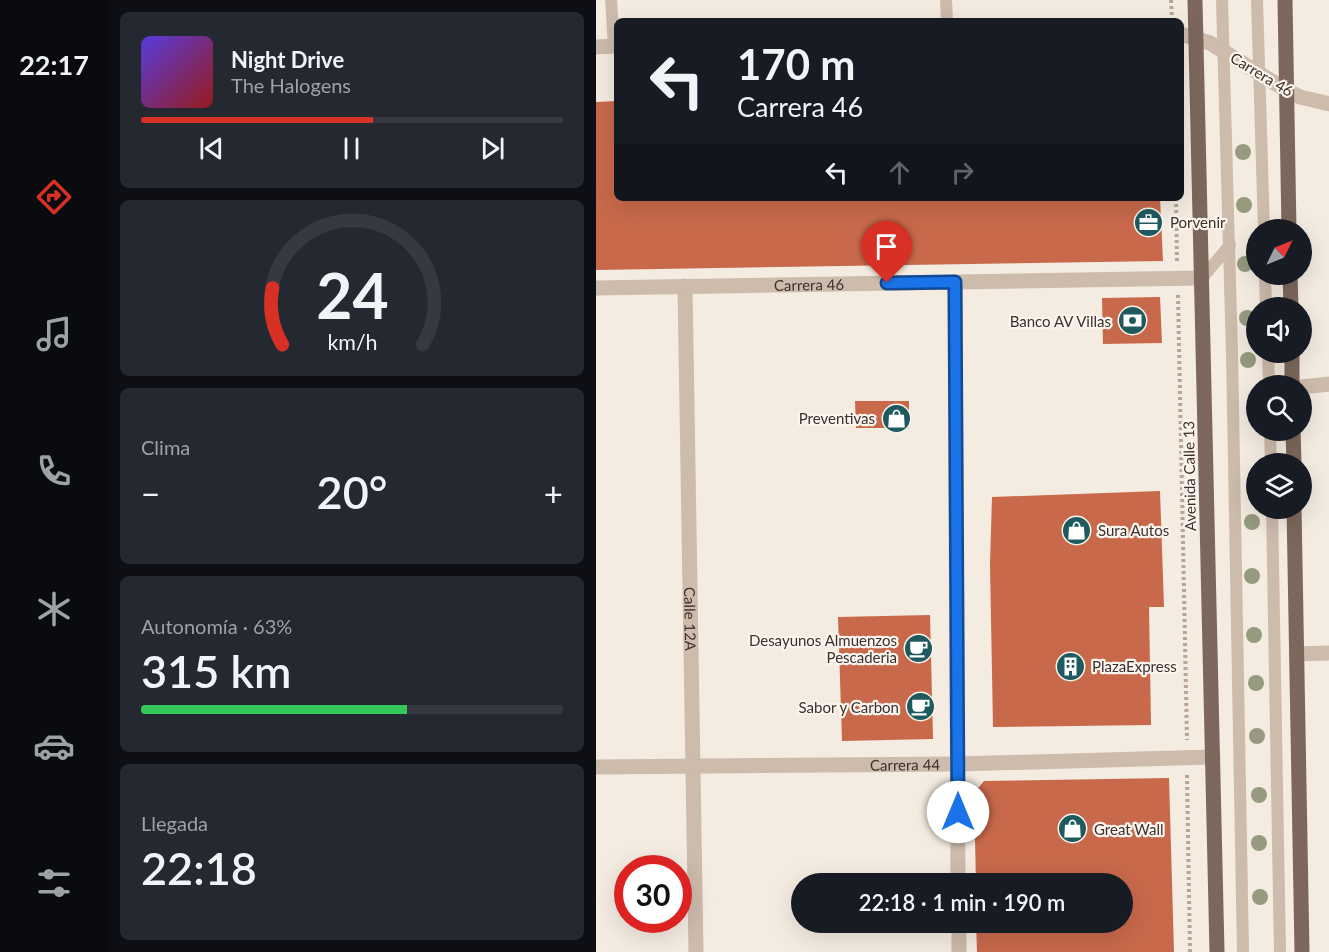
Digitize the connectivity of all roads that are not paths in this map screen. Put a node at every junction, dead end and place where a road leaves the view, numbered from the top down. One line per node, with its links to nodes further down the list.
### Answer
1 (611, 0): 8 (lane)
2 (946, 0): 7 (lane)
3 (1195, 0): 9 (main road, Avenida Calle 13)
4 (1222, 0): 12 (lane)
5 (1257, 0): 13 (lane)
6 (1285, 0): 14 (main road)
7 (947, 18)
8 (614, 34)
9 (1189, 35): 12 (street, Carrera 46); 19 (main road, Avenida Calle 13)
10 (614, 46): 11 (street)
11 (596, 47)
12 (1223, 50): 13 (street, Carrera 46); 18 (lane)
13 (1259, 73): 14 (street, Carrera 46); 16 (lane)
14 (1286, 90): 15 (street, Carrera 46); 17 (main road)
15 (1330, 104)
16 (1264, 219)
17 (1289, 219)
18 (1230, 245): 19 (lane); 38 (lane)
19 (1202, 278): 20 (street, Carrera 46); 29 (main road, Avenida Calle 13)
20 (955, 282): 21 (street, Carrera 46); 30 (street)
21 (685, 286): 22 (street, Carrera 46); 31 (street, Calle 12A)
22 (596, 288)
23 (1330, 384): 24 (street)
24 (1312, 386)
25 (1272, 519): 39 (lane)
26 (1294, 519): 28 (main road)
27 (1330, 653): 28 (street)
28 (1297, 654): 40 (main road)
29 (1213, 757): 30 (street, Carrera 44); 37 (main road, Avenida Calle 13)
30 (958, 764): 31 (street, Carrera 44); 33 (street)
31 (692, 766): 32 (street, Carrera 44); 35 (street, Calle 12A)
32 (596, 767)
33 (958, 873)
34 (959, 933): 36 (street)
35 (696, 952)
36 (959, 952)
37 (1217, 952)
38 (1243, 952)
39 (1280, 952)
40 (1302, 952)

